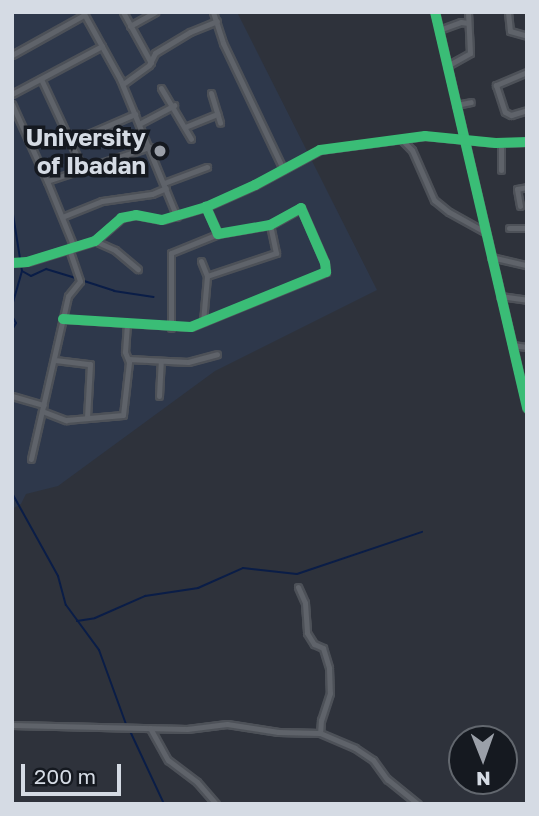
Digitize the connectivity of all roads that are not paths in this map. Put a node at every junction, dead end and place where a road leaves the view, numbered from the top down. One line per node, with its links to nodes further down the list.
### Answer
1 (123, 12): 10 (street)
2 (155, 12): 10 (street)
3 (213, 12): 8 (street)
4 (435, 12): 11 (street)
5 (468, 12): 9 (street)
6 (508, 12): 12 (street)
7 (84, 14): 13 (street); 14 (street)
8 (217, 21): 15 (street); 42 (street)
9 (468, 23): 11 (street); 16 (street)
10 (130, 26): 15 (street)
11 (439, 30): 16 (street)
12 (527, 36)
13 (102, 46): 18 (street); 19 (street)
14 (12, 55)
15 (151, 63): 19 (street)
16 (447, 66): 26 (street)
17 (527, 72): 27 (street)
18 (41, 79): 22 (street); 36 (street)
19 (122, 84): 28 (street)
20 (161, 88): 25 (street)
21 (211, 93): 29 (street)
22 (12, 94)
23 (471, 102): 26 (street)
24 (12, 104): 44 (street)
25 (174, 105): 31 (street); 32 (street)
26 (456, 105): 34 (street)
27 (527, 110)
28 (135, 114): 31 (street); 36 (street)
29 (218, 114): 30 (street); 32 (street)
30 (220, 123)
31 (139, 124): 39 (street)
32 (185, 127): 33 (street)
33 (191, 139)
34 (464, 139): 35 (street); 38 (street); 54 (street)
35 (401, 140): 42 (street); 54 (street)
36 (70, 142): 41 (street)
37 (527, 142): 38 (street)
38 (501, 143): 43 (street)
39 (149, 147): 41 (street); 45 (street)
40 (207, 167): 45 (street)
41 (83, 169): 44 (street)
42 (283, 169): 48 (street)
43 (501, 170)
44 (47, 181): 49 (street)
45 (165, 186): 49 (street); 50 (street)
46 (527, 187): 47 (street)
47 (520, 206)
48 (206, 207): 50 (street); 55 (street)
49 (62, 217): 57 (street)
50 (177, 217): 56 (street)
51 (270, 225): 55 (street); 63 (street); 67 (street)
52 (509, 228): 53 (street)
53 (527, 228)
54 (485, 232): 58 (street)
55 (218, 234): 69 (street)
56 (94, 241): 57 (street); 62 (street)
57 (72, 248): 60 (street); 66 (street)
58 (491, 257): 61 (street); 64 (street)
59 (201, 261): 63 (street)
60 (12, 263)
61 (527, 265)
62 (138, 269)
63 (207, 276): 67 (street)
64 (500, 296): 65 (street); 70 (street)
65 (527, 300)
66 (63, 319): 68 (street); 74 (street)
67 (203, 322): 69 (street)
68 (127, 324): 69 (street); 73 (street)
69 (170, 328)
70 (512, 345): 71 (street); 78 (street)
71 (527, 347)
72 (217, 354): 75 (street)
73 (128, 359): 75 (street); 80 (street)
74 (55, 360): 79 (street); 80 (street)
75 (161, 361): 77 (street)
76 (12, 396): 79 (street)
77 (159, 397)
78 (527, 406)
79 (43, 408): 80 (street); 81 (street)
80 (87, 418)
81 (31, 459)
82 (298, 587): 85 (street)
83 (12, 725): 84 (street)
84 (150, 728): 85 (street); 86 (street)
85 (320, 733): 87 (street)
86 (216, 804)
87 (418, 804)

